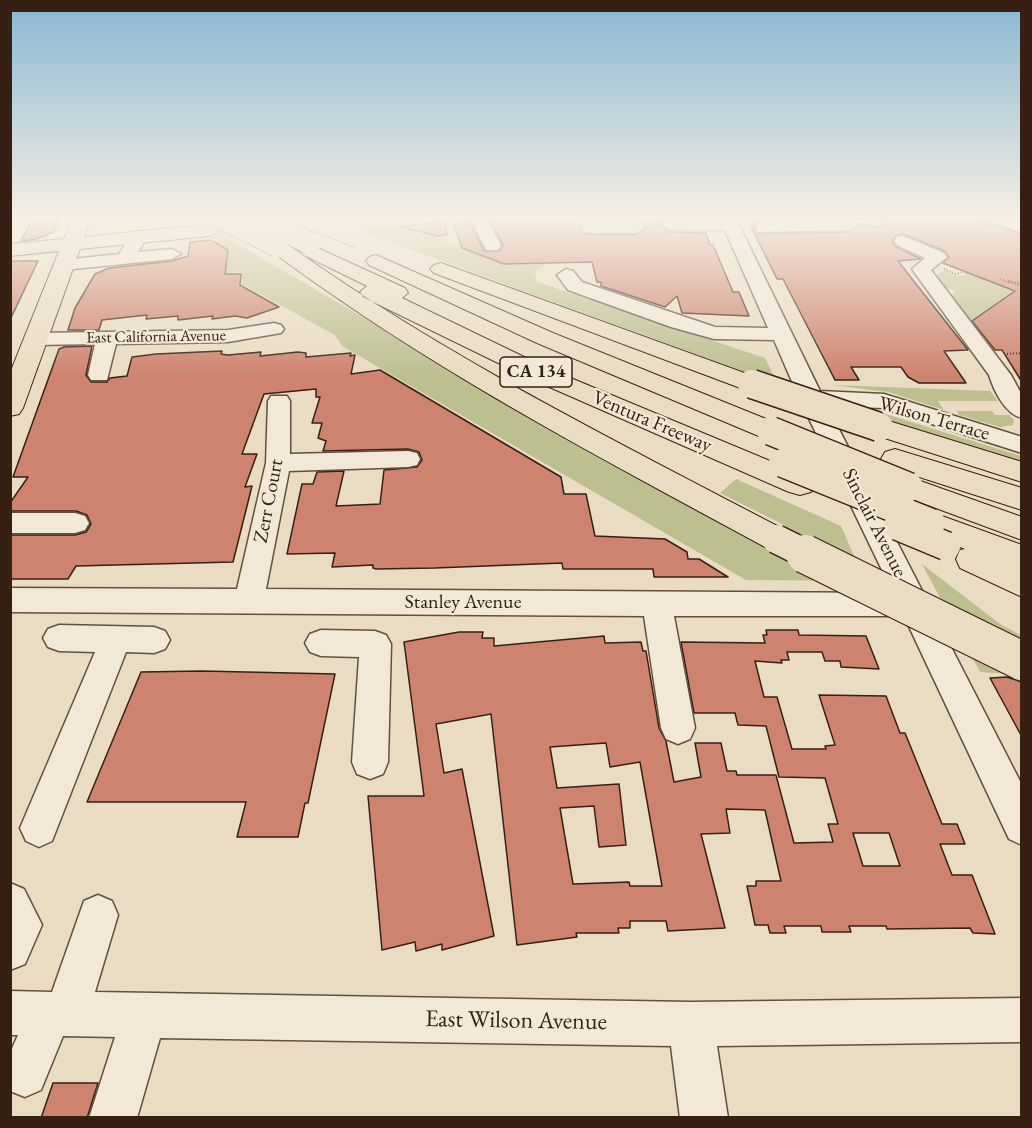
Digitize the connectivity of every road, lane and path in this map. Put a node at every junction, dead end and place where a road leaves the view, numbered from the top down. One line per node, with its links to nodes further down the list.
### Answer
1 (61, 272): 18 (main road)
2 (350, 272): 46 (main road, bridge)
3 (380, 272): 25 (main road, Ventura Freeway / CA 134)
4 (394, 272): 25 (main road)
5 (403, 272): 25 (main road, Ventura Freeway / CA 134)
6 (452, 272): 28 (main road, bridge)
7 (752, 272): 16 (street, Sinclair Avenue)
8 (927, 272): 10 (street)
9 (566, 275): 16 (street)
10 (937, 276): 12 (path); 13 (street); 23 (street)
11 (1004, 277): 14 (path)
12 (988, 281)
13 (906, 283)
14 (1022, 284)
15 (274, 329): 17 (street, East California Avenue)
16 (779, 334): 20 (street, Sinclair Avenue)
17 (107, 338): 18 (street, East California Avenue); 19 (street)
18 (38, 339): 22 (main road)
19 (99, 375)
20 (810, 398): 24 (street, Wilson Terrace); 41 (street, Sinclair Avenue)
21 (279, 400): 27 (street, Zerr Court)
22 (10, 408)
23 (1022, 411)
24 (1022, 445)
25 (780, 450): 29 (main road); 30 (main road, Ventura Freeway / CA 134, bridge); 30 (main road)
26 (408, 459): 27 (street)
27 (278, 463): 39 (street, Zerr Court)
28 (1022, 472)
29 (1022, 499)
30 (927, 516): 33 (main road, Ventura Freeway / CA 134); 34 (main road); 35 (main road); 36 (main road, Ventura Freeway / CA 134); 37 (main road)
31 (10, 523): 32 (street)
32 (75, 523)
33 (1022, 530)
34 (1022, 546)
35 (1022, 558)
36 (1022, 576)
37 (1022, 584)
38 (10, 600): 42 (street, Stanley Avenue)
39 (249, 601): 40 (street, Stanley Avenue); 42 (street, Stanley Avenue)
40 (657, 604): 41 (street, Stanley Avenue); 47 (street)
41 (915, 605): 49 (street, Sinclair Avenue)
42 (68, 620): 43 (street)
43 (116, 639): 44 (street); 50 (street)
44 (154, 640)
45 (321, 643): 48 (street)
46 (1022, 661)
47 (678, 728)
48 (370, 762)
49 (1022, 826)
50 (39, 828)
51 (10, 903): 53 (street)
52 (98, 915): 54 (street)
53 (10, 949)
54 (42, 1014): 55 (street, East Wilson Avenue); 58 (street)
55 (144, 1016): 57 (street, East Wilson Avenue); 59 (street)
56 (1022, 1020): 57 (street, East Wilson Avenue)
57 (691, 1024): 60 (street)
58 (25, 1074)
59 (113, 1118)
60 (704, 1118)

